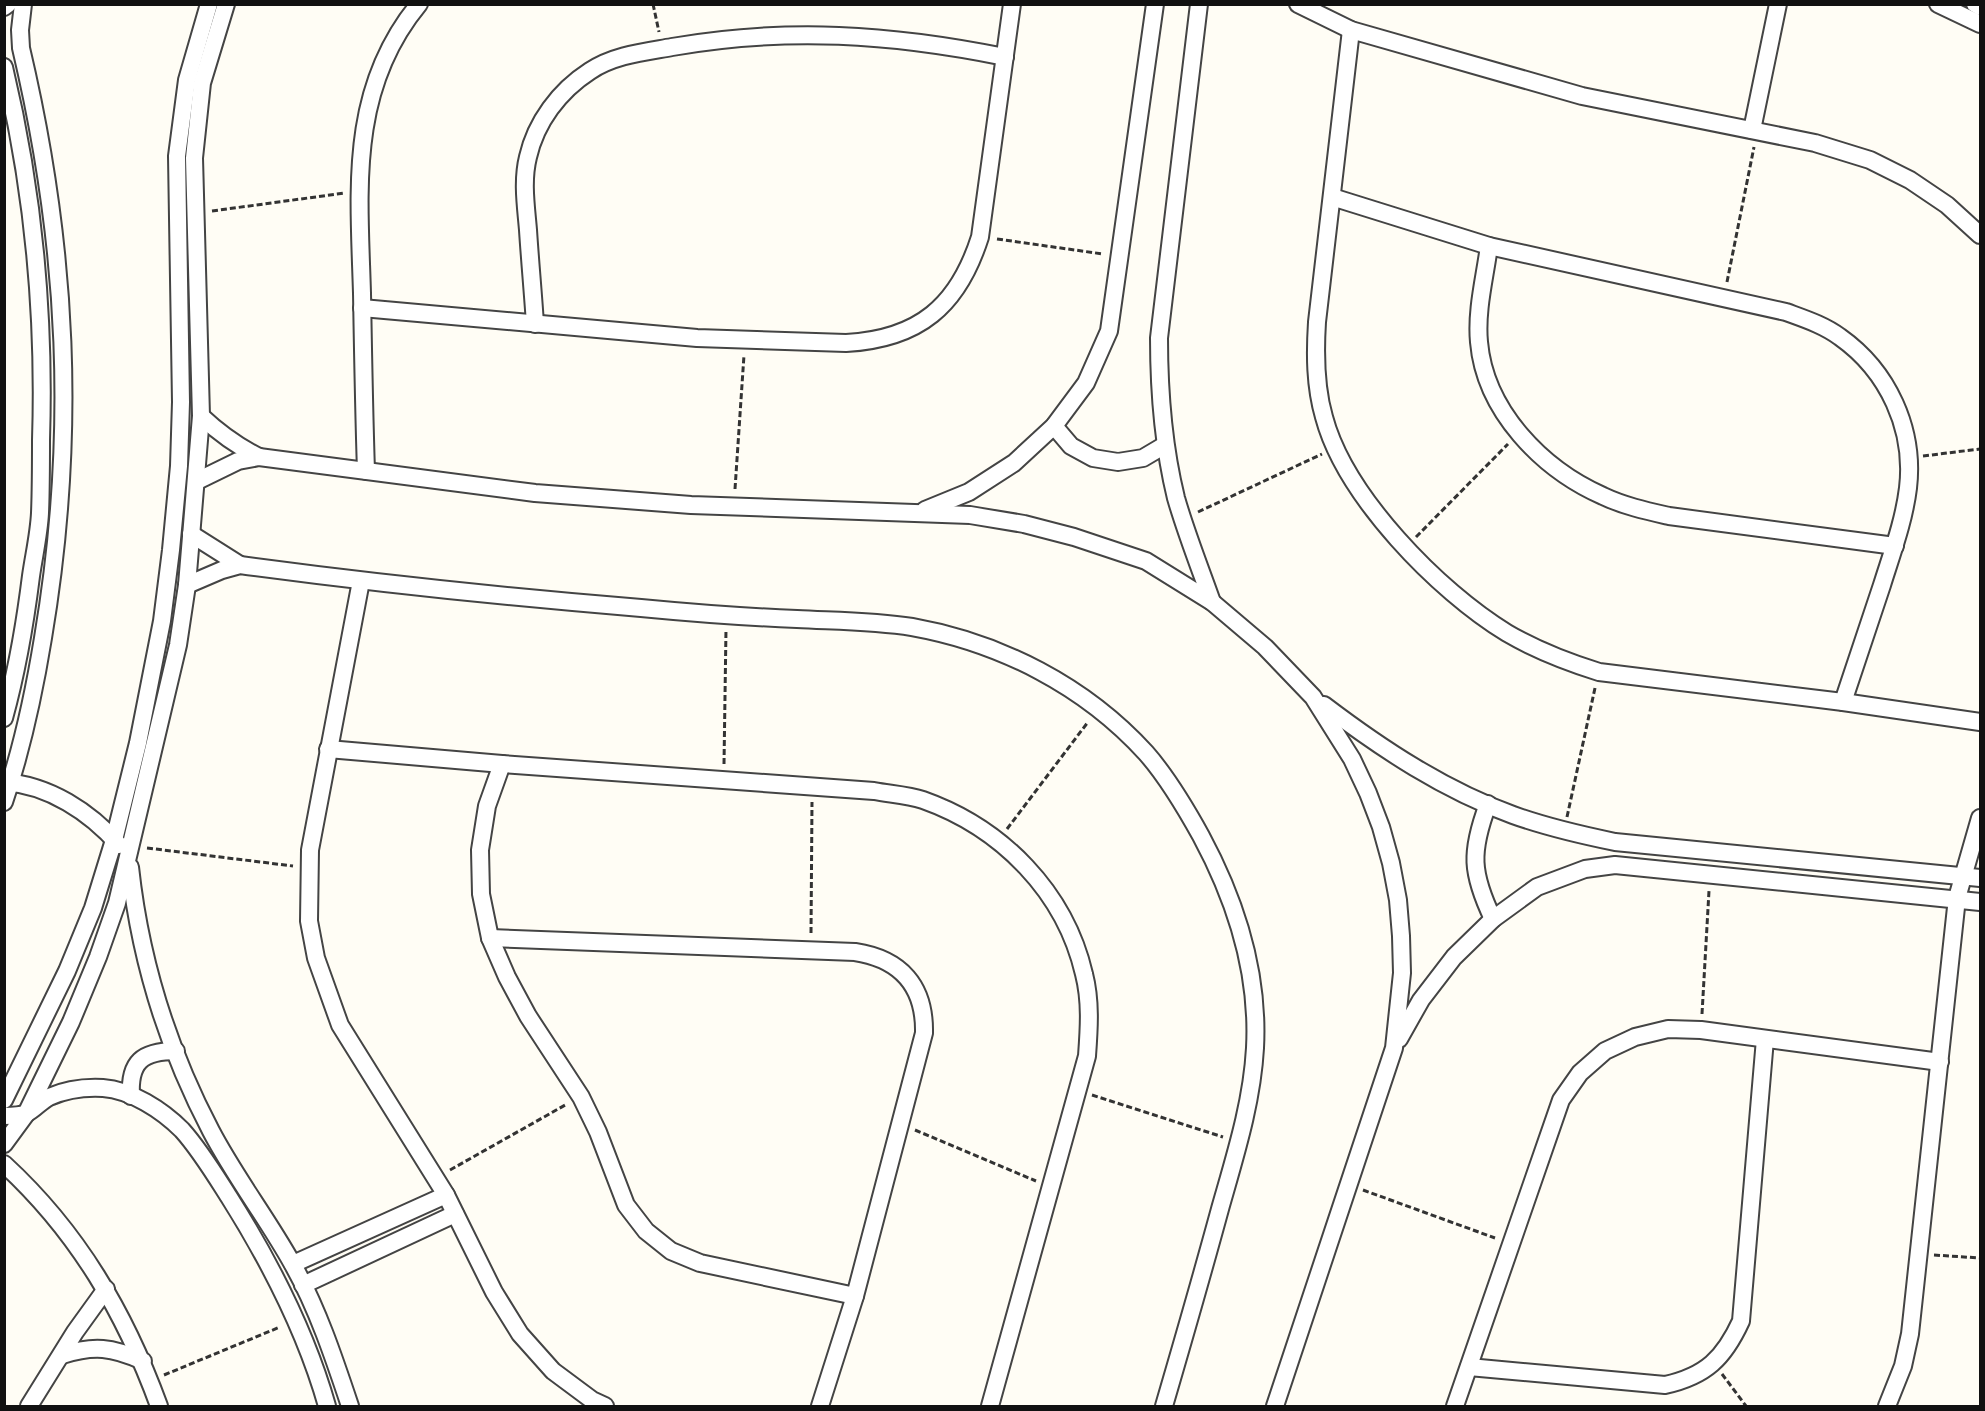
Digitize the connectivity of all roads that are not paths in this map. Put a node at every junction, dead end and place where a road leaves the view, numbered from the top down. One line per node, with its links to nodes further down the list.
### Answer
1 (23, 4): 42 (street)
2 (209, 4): 46 (street)
3 (226, 4): 23 (street)
4 (419, 4): 21 (street)
5 (1012, 4): 15 (street)
6 (1155, 4): 24 (street)
7 (1199, 4): 25 (street)
8 (1298, 4): 14 (street)
9 (1778, 4): 17 (street)
10 (1938, 4): 13 (street)
11 (1975, 4): 12 (street)
12 (1980, 7)
13 (1980, 24)
14 (1351, 30): 17 (street); 18 (street)
15 (1005, 57): 22 (street); 22 (street)
16 (4, 67): 38 (street)
17 (1755, 131): 19 (street)
18 (1332, 197): 20 (street); 37 (street)
19 (1980, 235)
20 (1489, 246): 31 (street); 31 (street)
21 (362, 308): 22 (street); 27 (street)
22 (536, 324)
23 (201, 416): 26 (street); 28 (street)
24 (1054, 426): 25 (street); 29 (street)
25 (1165, 445): 35 (street)
26 (259, 457): 27 (street); 28 (street)
27 (366, 471): 29 (street)
28 (197, 481): 30 (street)
29 (919, 512): 35 (street)
30 (191, 534): 32 (street); 34 (street)
31 (1895, 546): 37 (street)
32 (240, 566): 33 (street); 34 (street)
33 (361, 581): 40 (street); 83 (street)
34 (187, 585): 47 (street)
35 (1212, 602): 36 (street)
36 (1313, 697): 44 (street); 55 (street)
37 (1843, 702): 39 (street)
38 (4, 718)
39 (1980, 722)
40 (328, 749): 41 (street); 64 (street)
41 (502, 764): 53 (street); 82 (street)
42 (8, 782): 43 (street); 46 (street)
43 (4, 802)
44 (1488, 804): 48 (street); 52 (street)
45 (1980, 818): 48 (street)
46 (114, 840): 47 (street); 59 (street)
47 (130, 852): 56 (street); 60 (street)
48 (1963, 875): 49 (street); 50 (street)
49 (1980, 878)
50 (1958, 898): 51 (street); 52 (street); 57 (street)
51 (1980, 902)
52 (1493, 919): 55 (street)
53 (490, 938): 69 (street); 69 (street)
54 (1765, 1039): 57 (street); 72 (street); 72 (street)
55 (1394, 1048): 84 (street)
56 (176, 1051): 58 (street); 66 (street)
57 (1940, 1062): 86 (street)
58 (131, 1096): 60 (street); 78 (street)
59 (4, 1100)
60 (26, 1114): 61 (street); 62 (street)
61 (4, 1116)
62 (4, 1144)
63 (4, 1164): 68 (street)
64 (446, 1195): 65 (street); 66 (street)
65 (455, 1214): 67 (street); 80 (street)
66 (293, 1264): 67 (street)
67 (303, 1285): 74 (street)
68 (106, 1289): 70 (street); 71 (street)
69 (855, 1296): 81 (street)
70 (62, 1355): 71 (street); 73 (street)
71 (142, 1361): 77 (street)
72 (1469, 1367): 85 (street)
73 (38, 1390): 75 (street); 76 (street)
74 (347, 1399): 79 (street)
75 (29, 1407)
76 (48, 1407)
77 (159, 1407)
78 (327, 1407)
79 (360, 1407)
80 (605, 1407)
81 (820, 1407)
82 (990, 1407)
83 (1164, 1407)
84 (1275, 1407)
85 (1455, 1407)
86 (1887, 1407)

